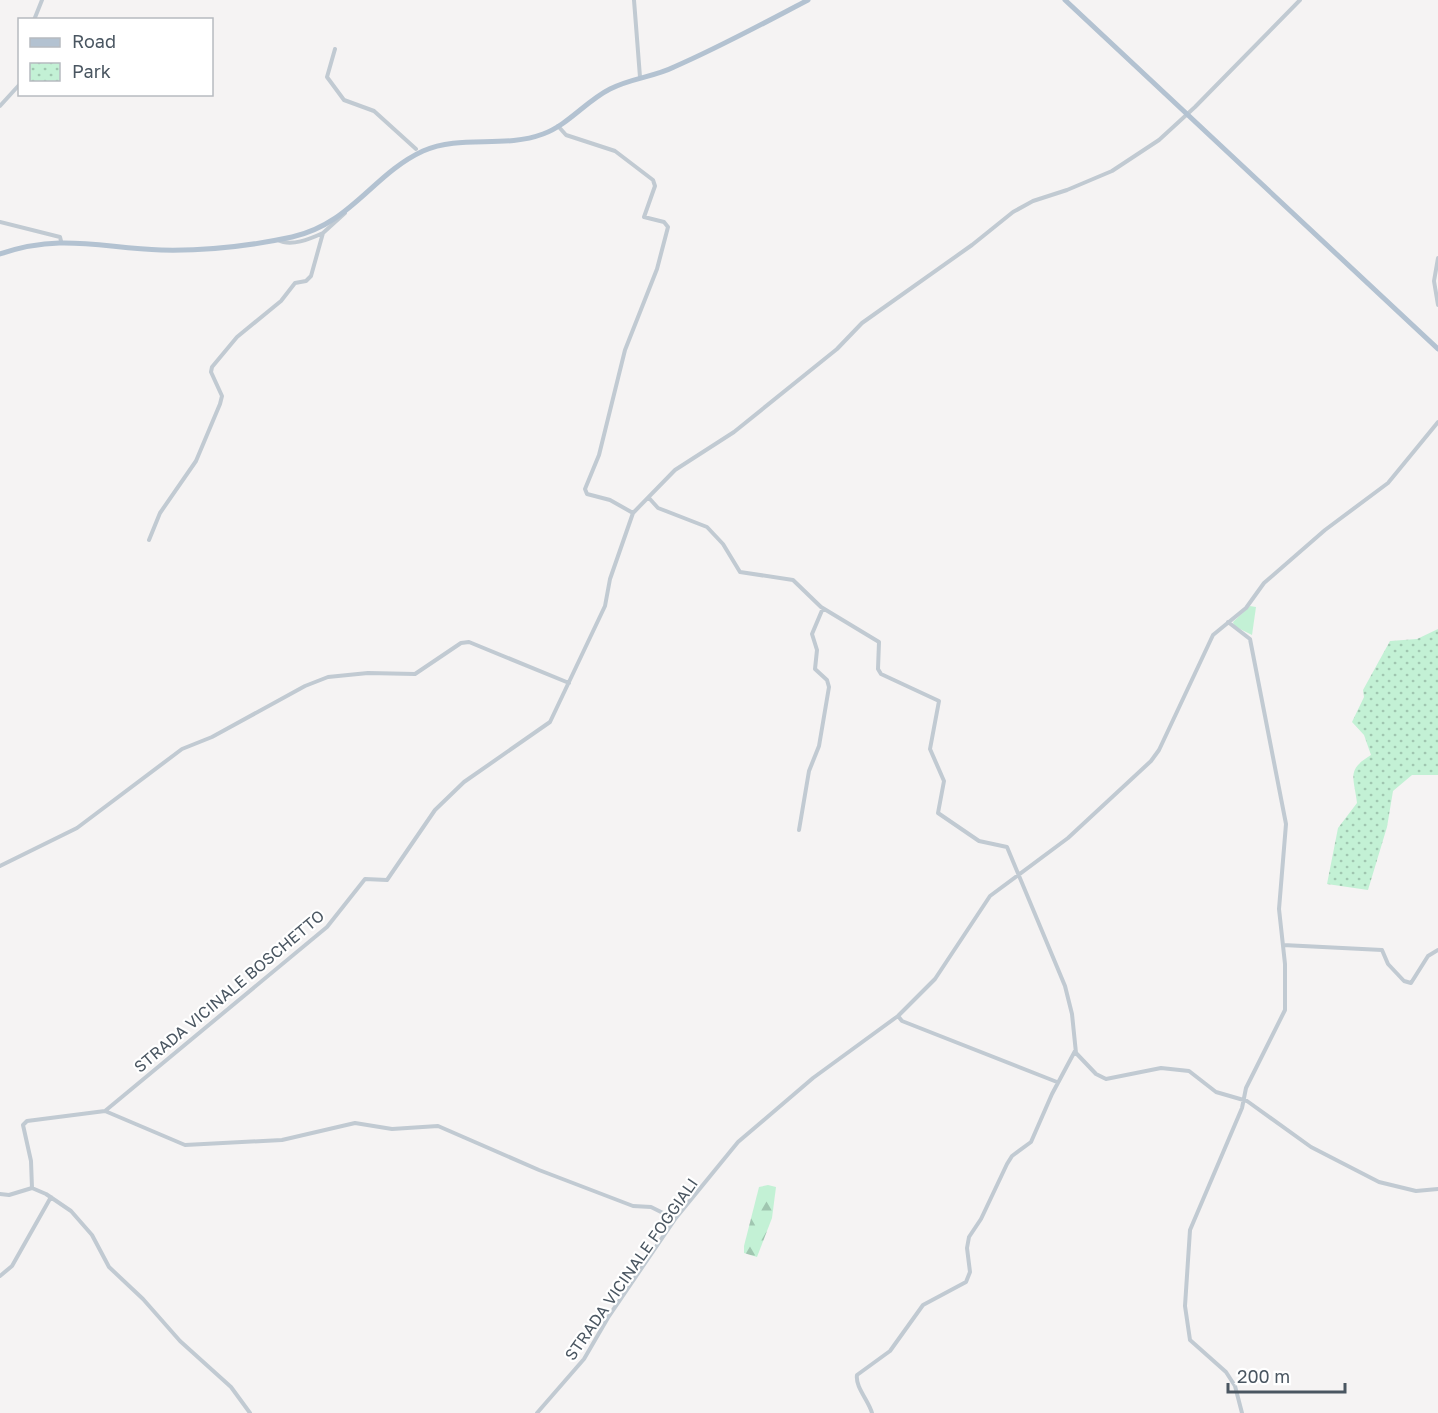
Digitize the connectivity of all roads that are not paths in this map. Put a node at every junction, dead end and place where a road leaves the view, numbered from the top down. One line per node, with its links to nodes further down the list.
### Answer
1 (42, 0): 6 (street)
2 (634, 0): 8 (street)
3 (808, 0): 8 (main road)
4 (1065, 0): 21 (main road)
5 (1299, 0): 23 (street, STRADA VICINALE BOSCHETTO)
6 (35, 18)
7 (335, 49): 12 (street)
8 (640, 77): 11 (main road)
9 (18, 86): 10 (street)
10 (0, 106)
11 (558, 126): 13 (main road); 24 (street)
12 (416, 149)
13 (345, 213): 15 (street); 16 (main road)
14 (0, 222): 17 (street)
15 (322, 233): 16 (street); 25 (street)
16 (278, 240): 17 (main road)
17 (61, 241): 18 (main road)
18 (0, 254)
19 (1438, 258): 20 (street)
20 (1438, 304)
21 (1438, 350)
22 (1438, 422): 27 (street, STRADA VICINALE FOGGIALI)
23 (649, 498): 24 (street, STRADA VICINALE BOSCHETTO); 26 (street)
24 (633, 513): 28 (street, STRADA VICINALE BOSCHETTO)
25 (149, 540)
26 (823, 608): 29 (street); 31 (street)
27 (1228, 622): 31 (street, STRADA VICINALE FOGGIALI); 32 (street)
28 (569, 683): 30 (street); 38 (street, STRADA VICINALE BOSCHETTO)
29 (799, 830)
30 (0, 866)
31 (1019, 873): 34 (street, STRADA VICINALE FOGGIALI); 35 (street)
32 (1283, 945): 33 (street); 37 (street)
33 (1438, 950)
34 (898, 1016): 36 (street); 43 (street, STRADA VICINALE FOGGIALI)
35 (1075, 1050): 36 (street); 37 (street)
36 (1057, 1083): 47 (street)
37 (1244, 1101): 40 (street); 48 (street)
38 (105, 1111): 39 (street); 43 (street)
39 (33, 1188): 41 (street); 42 (street)
40 (1438, 1189)
41 (0, 1194)
42 (51, 1197): 44 (street); 45 (street)
43 (675, 1220): 46 (street, STRADA VICINALE FOGGIALI)
44 (0, 1276)
45 (250, 1413)
46 (537, 1413)
47 (873, 1413)
48 (1242, 1413)

